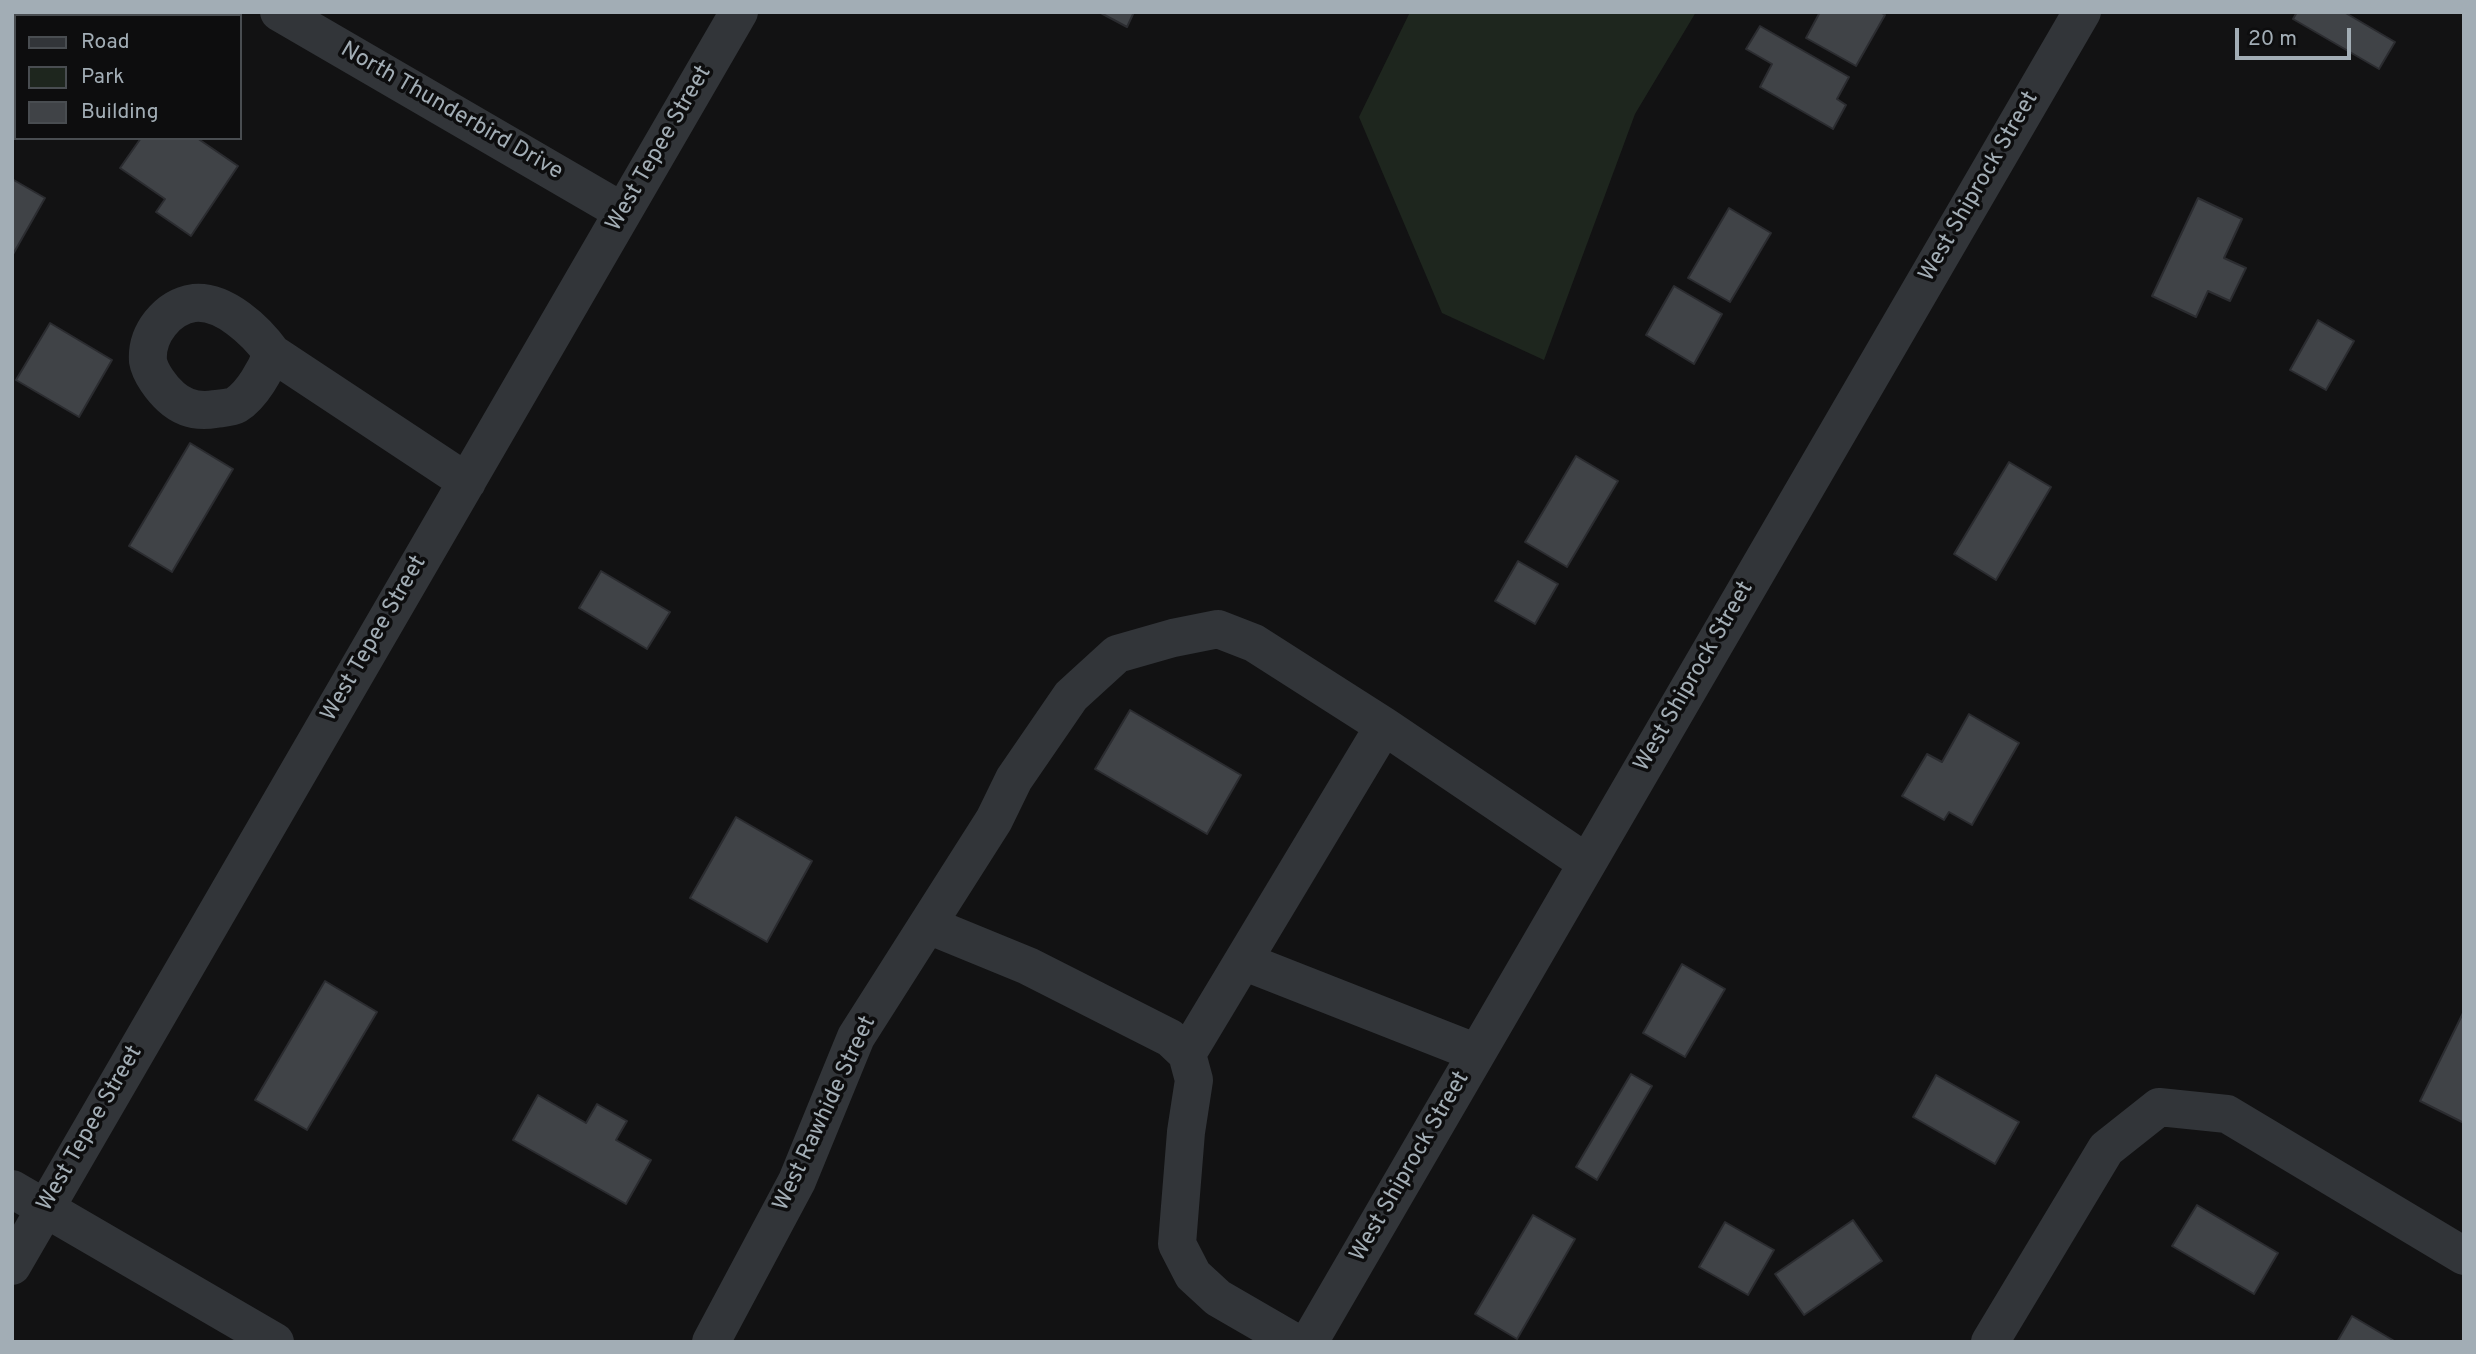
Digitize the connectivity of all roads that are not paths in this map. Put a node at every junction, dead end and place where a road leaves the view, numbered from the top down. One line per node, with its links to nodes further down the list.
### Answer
1 (279, 12): 4 (street, North Thunderbird Drive)
2 (739, 12): 4 (street, West Tepee Street)
3 (2082, 12): 8 (street, West Shiprock Street)
4 (623, 212): 6 (street, West Tepee Street)
5 (272, 353): 6 (street)
6 (467, 482): 14 (street, West Tepee Street)
7 (1384, 726): 8 (street, West Rawhide Street); 9 (street, West Rawhide Street); 10 (street)
8 (1587, 863): 11 (street, West Shiprock Street)
9 (928, 925): 12 (street); 18 (street, West Rawhide Street)
10 (1243, 961): 11 (street); 12 (street)
11 (1477, 1053): 20 (street, West Shiprock Street)
12 (1187, 1055): 19 (street)
13 (12, 1189): 14 (street)
14 (45, 1208): 16 (street, West Tepee Street); 17 (street)
15 (2464, 1256): 21 (street)
16 (12, 1266)
17 (275, 1342)
18 (711, 1342)
19 (1294, 1342)
20 (1310, 1342)
21 (1990, 1342)

